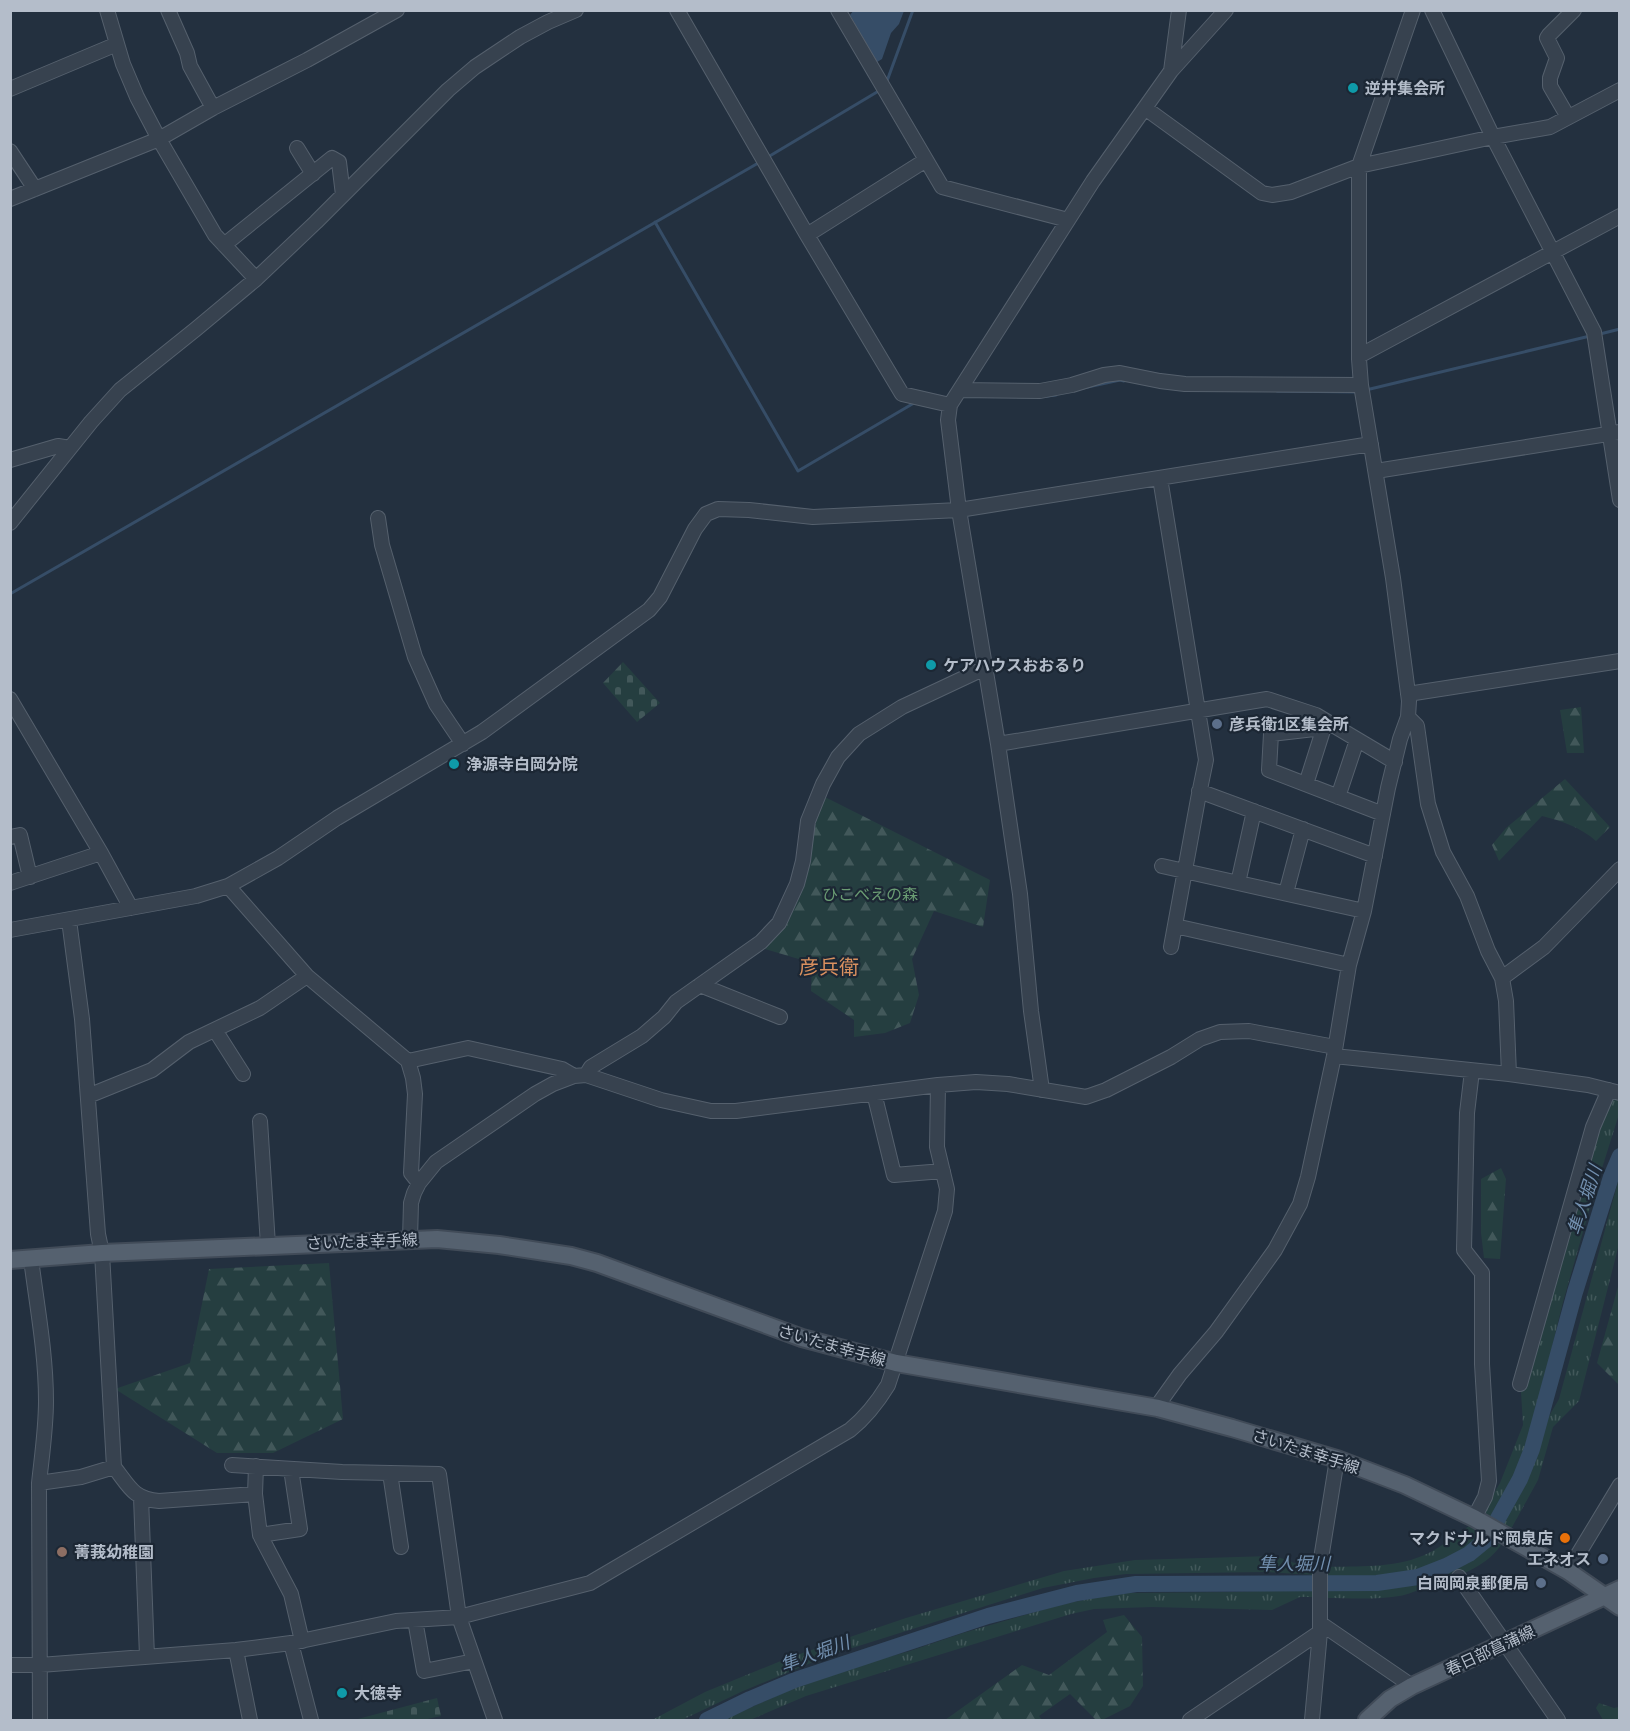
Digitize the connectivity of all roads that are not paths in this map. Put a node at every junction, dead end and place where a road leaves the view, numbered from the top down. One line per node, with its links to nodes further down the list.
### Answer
1 (107, 10): 12 (street)
2 (168, 10): 16 (street)
3 (397, 10): 16 (street)
4 (576, 10): 27 (street)
5 (677, 10): 31 (street)
6 (838, 10): 23 (street)
7 (1179, 10): 13 (street)
8 (1226, 10): 13 (street)
9 (1413, 10): 24 (street)
10 (1432, 10): 19 (street)
11 (1574, 10): 18 (street)
12 (117, 44): 14 (street); 20 (street)
13 (1171, 71): 17 (street)
14 (10, 89)
15 (1620, 90): 18 (street)
16 (213, 108): 20 (street)
17 (1145, 108): 24 (street); 30 (street)
18 (1568, 117): 19 (street)
19 (1494, 138): 24 (street); 33 (street)
20 (159, 139): 26 (street); 32 (street)
21 (297, 148): 25 (street)
22 (10, 151): 26 (street)
23 (926, 160): 30 (street); 31 (street)
24 (1359, 166): 35 (street)
25 (313, 174): 27 (street); 32 (street)
26 (35, 189): 28 (street)
27 (343, 195): 34 (street)
28 (10, 199)
29 (1620, 216): 33 (street)
30 (1068, 220): 37 (street)
31 (807, 235): 38 (street)
32 (224, 245): 34 (street)
33 (1553, 252): 35 (street); 39 (street)
34 (255, 279): 41 (street)
35 (1359, 356): 36 (street)
36 (1361, 385): 37 (street); 40 (street)
37 (960, 390): 38 (street)
38 (950, 405): 46 (street)
39 (1614, 432): 43 (street); 45 (street)
40 (1371, 444): 43 (street); 44 (street)
41 (70, 448): 42 (street); 48 (street)
42 (10, 460)
43 (1376, 471): 51 (street)
44 (1160, 477): 46 (street); 53 (street)
45 (1620, 500)
46 (959, 510): 50 (street); 57 (street)
47 (378, 518): 57 (street)
48 (10, 523)
49 (1620, 661): 51 (street)
50 (985, 668): 58 (street); 86 (street)
51 (1408, 694): 54 (street)
52 (10, 699): 67 (street)
53 (1198, 710): 55 (street); 58 (street); 61 (street)
54 (1407, 717): 59 (street); 85 (street)
55 (1324, 724): 56 (street); 60 (street); 60 (street)
56 (1357, 740): 59 (street); 62 (street)
57 (463, 744): 75 (street)
58 (998, 744): 96 (street)
59 (1395, 762): 64 (street)
60 (1306, 784): 62 (street)
61 (1199, 791): 63 (street); 71 (street)
62 (1338, 797): 64 (street)
63 (1254, 811): 65 (street); 74 (street)
64 (1383, 814): 68 (street)
65 (1303, 829): 68 (street); 76 (street)
66 (10, 837): 72 (street)
67 (101, 853): 72 (street); 77 (street)
68 (1375, 856): 78 (street)
69 (1162, 866): 71 (street)
70 (1620, 869): 85 (street)
71 (1185, 871): 74 (street); 80 (street)
72 (30, 877): 73 (street)
73 (11, 881)
74 (1238, 883): 76 (street)
75 (228, 886): 77 (street); 84 (street)
76 (1286, 893): 78 (street)
77 (131, 908): 79 (street)
78 (1364, 911): 83 (street)
79 (69, 920): 81 (street); 99 (street)
80 (1175, 926): 82 (street); 83 (street)
81 (10, 930)
82 (1171, 947)
83 (1349, 965): 89 (street)
84 (307, 975): 88 (street); 90 (street)
85 (1502, 978): 93 (street)
86 (700, 985): 87 (street); 94 (street)
87 (780, 1017)
88 (215, 1030): 92 (street); 99 (street)
89 (1334, 1051): 91 (street); 96 (street); 110 (street)
90 (408, 1061): 94 (street); 102 (street)
91 (1472, 1071): 93 (street); 121 (street)
92 (243, 1074)
93 (1509, 1074): 97 (street)
94 (580, 1076): 98 (street); 102 (street)
95 (938, 1085): 96 (street); 98 (street); 101 (street)
96 (1042, 1090)
97 (1614, 1091): 109 (street)
98 (874, 1093): 101 (street)
99 (88, 1096): 105 (street)
100 (260, 1121): 104 (street)
101 (943, 1171): 108 (street)
102 (419, 1183): 103 (street)
103 (410, 1239): 104 (main road, さいたま幸手線); 108 (main road, さいたま幸手線)
104 (268, 1245): 105 (main road, さいたま幸手線)
105 (102, 1253): 106 (main road, さいたま幸手線); 114 (street)
106 (31, 1259): 107 (main road, さいたま幸手線); 117 (street)
107 (10, 1260)
108 (896, 1363): 110 (main road, さいたま幸手線); 128 (street)
109 (1520, 1384)
110 (1158, 1408): 111 (main road, さいたま幸手線)
111 (1337, 1459): 121 (main road, さいたま幸手線); 130 (street)
112 (232, 1465): 113 (street)
113 (256, 1466): 115 (street); 119 (street)
114 (114, 1467): 117 (street); 120 (street)
115 (291, 1468): 116 (street); 122 (street)
116 (390, 1473): 123 (street); 128 (street)
117 (39, 1483): 137 (street)
118 (1620, 1485): 124 (street)
119 (255, 1494): 120 (street); 122 (street)
120 (141, 1497): 134 (street)
121 (1474, 1518): 124 (main road, さいたま幸手線)
122 (260, 1535): 131 (street)
123 (401, 1548)
124 (1568, 1571): 126 (main road, さいたま幸手線)
125 (1459, 1577): 132 (street)
126 (1612, 1592): 127 (main road, さいたま幸手線); 132 (main road, 春日部菖蒲線)
127 (1620, 1607)
128 (459, 1617): 129 (street); 135 (street)
129 (415, 1620): 131 (street); 135 (street)
130 (1320, 1627): 138 (street); 143 (street); 144 (street)
131 (296, 1642): 133 (street); 141 (street)
132 (1506, 1643): 138 (main road, 春日部菖蒲線); 146 (street)
133 (237, 1650): 134 (street); 140 (street)
134 (147, 1657): 137 (street)
135 (474, 1661): 142 (street)
136 (10, 1665): 137 (street)
137 (40, 1665): 139 (street)
138 (1412, 1686): 145 (main road, 春日部菖蒲線)
139 (40, 1720)
140 (250, 1720)
141 (311, 1720)
142 (495, 1720)
143 (1190, 1720)
144 (1312, 1720)
145 (1367, 1720)
146 (1558, 1720)

